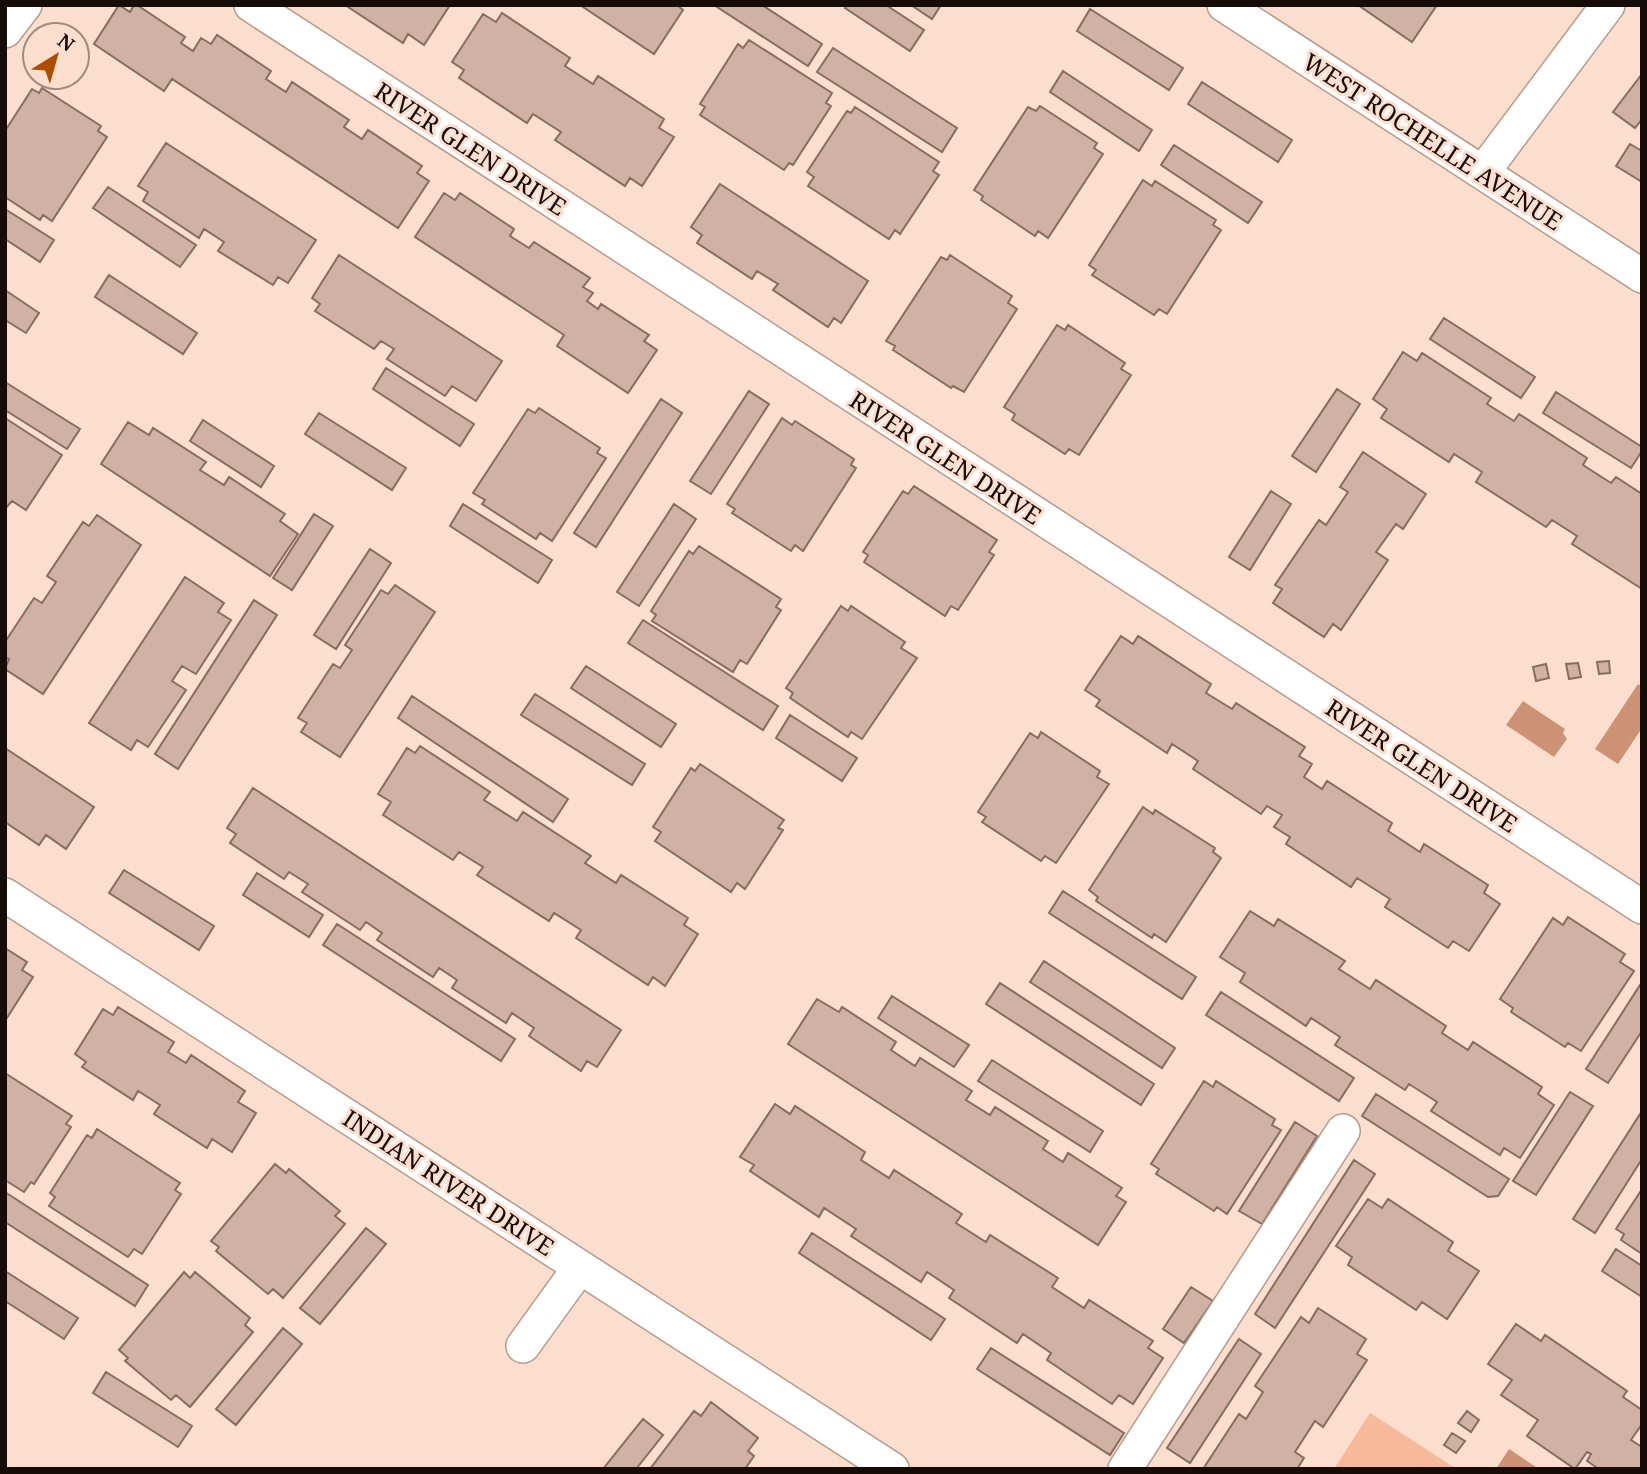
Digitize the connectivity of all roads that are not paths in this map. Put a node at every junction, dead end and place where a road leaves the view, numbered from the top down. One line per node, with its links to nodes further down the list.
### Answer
1 (26, 5): 5 (street)
2 (251, 5): 9 (street, RIVER GLEN DRIVE)
3 (1224, 5): 6 (street, WEST ROCHELLE AVENUE)
4 (1608, 5): 6 (street)
5 (5, 31)
6 (1483, 173): 7 (street, WEST ROCHELLE AVENUE)
7 (1642, 276)
8 (5, 895): 11 (street, INDIAN RIVER DRIVE)
9 (1642, 907)
10 (1343, 1131): 14 (street)
11 (580, 1267): 12 (street); 13 (street, INDIAN RIVER DRIVE)
12 (523, 1346)
13 (892, 1469)
14 (1125, 1469)

